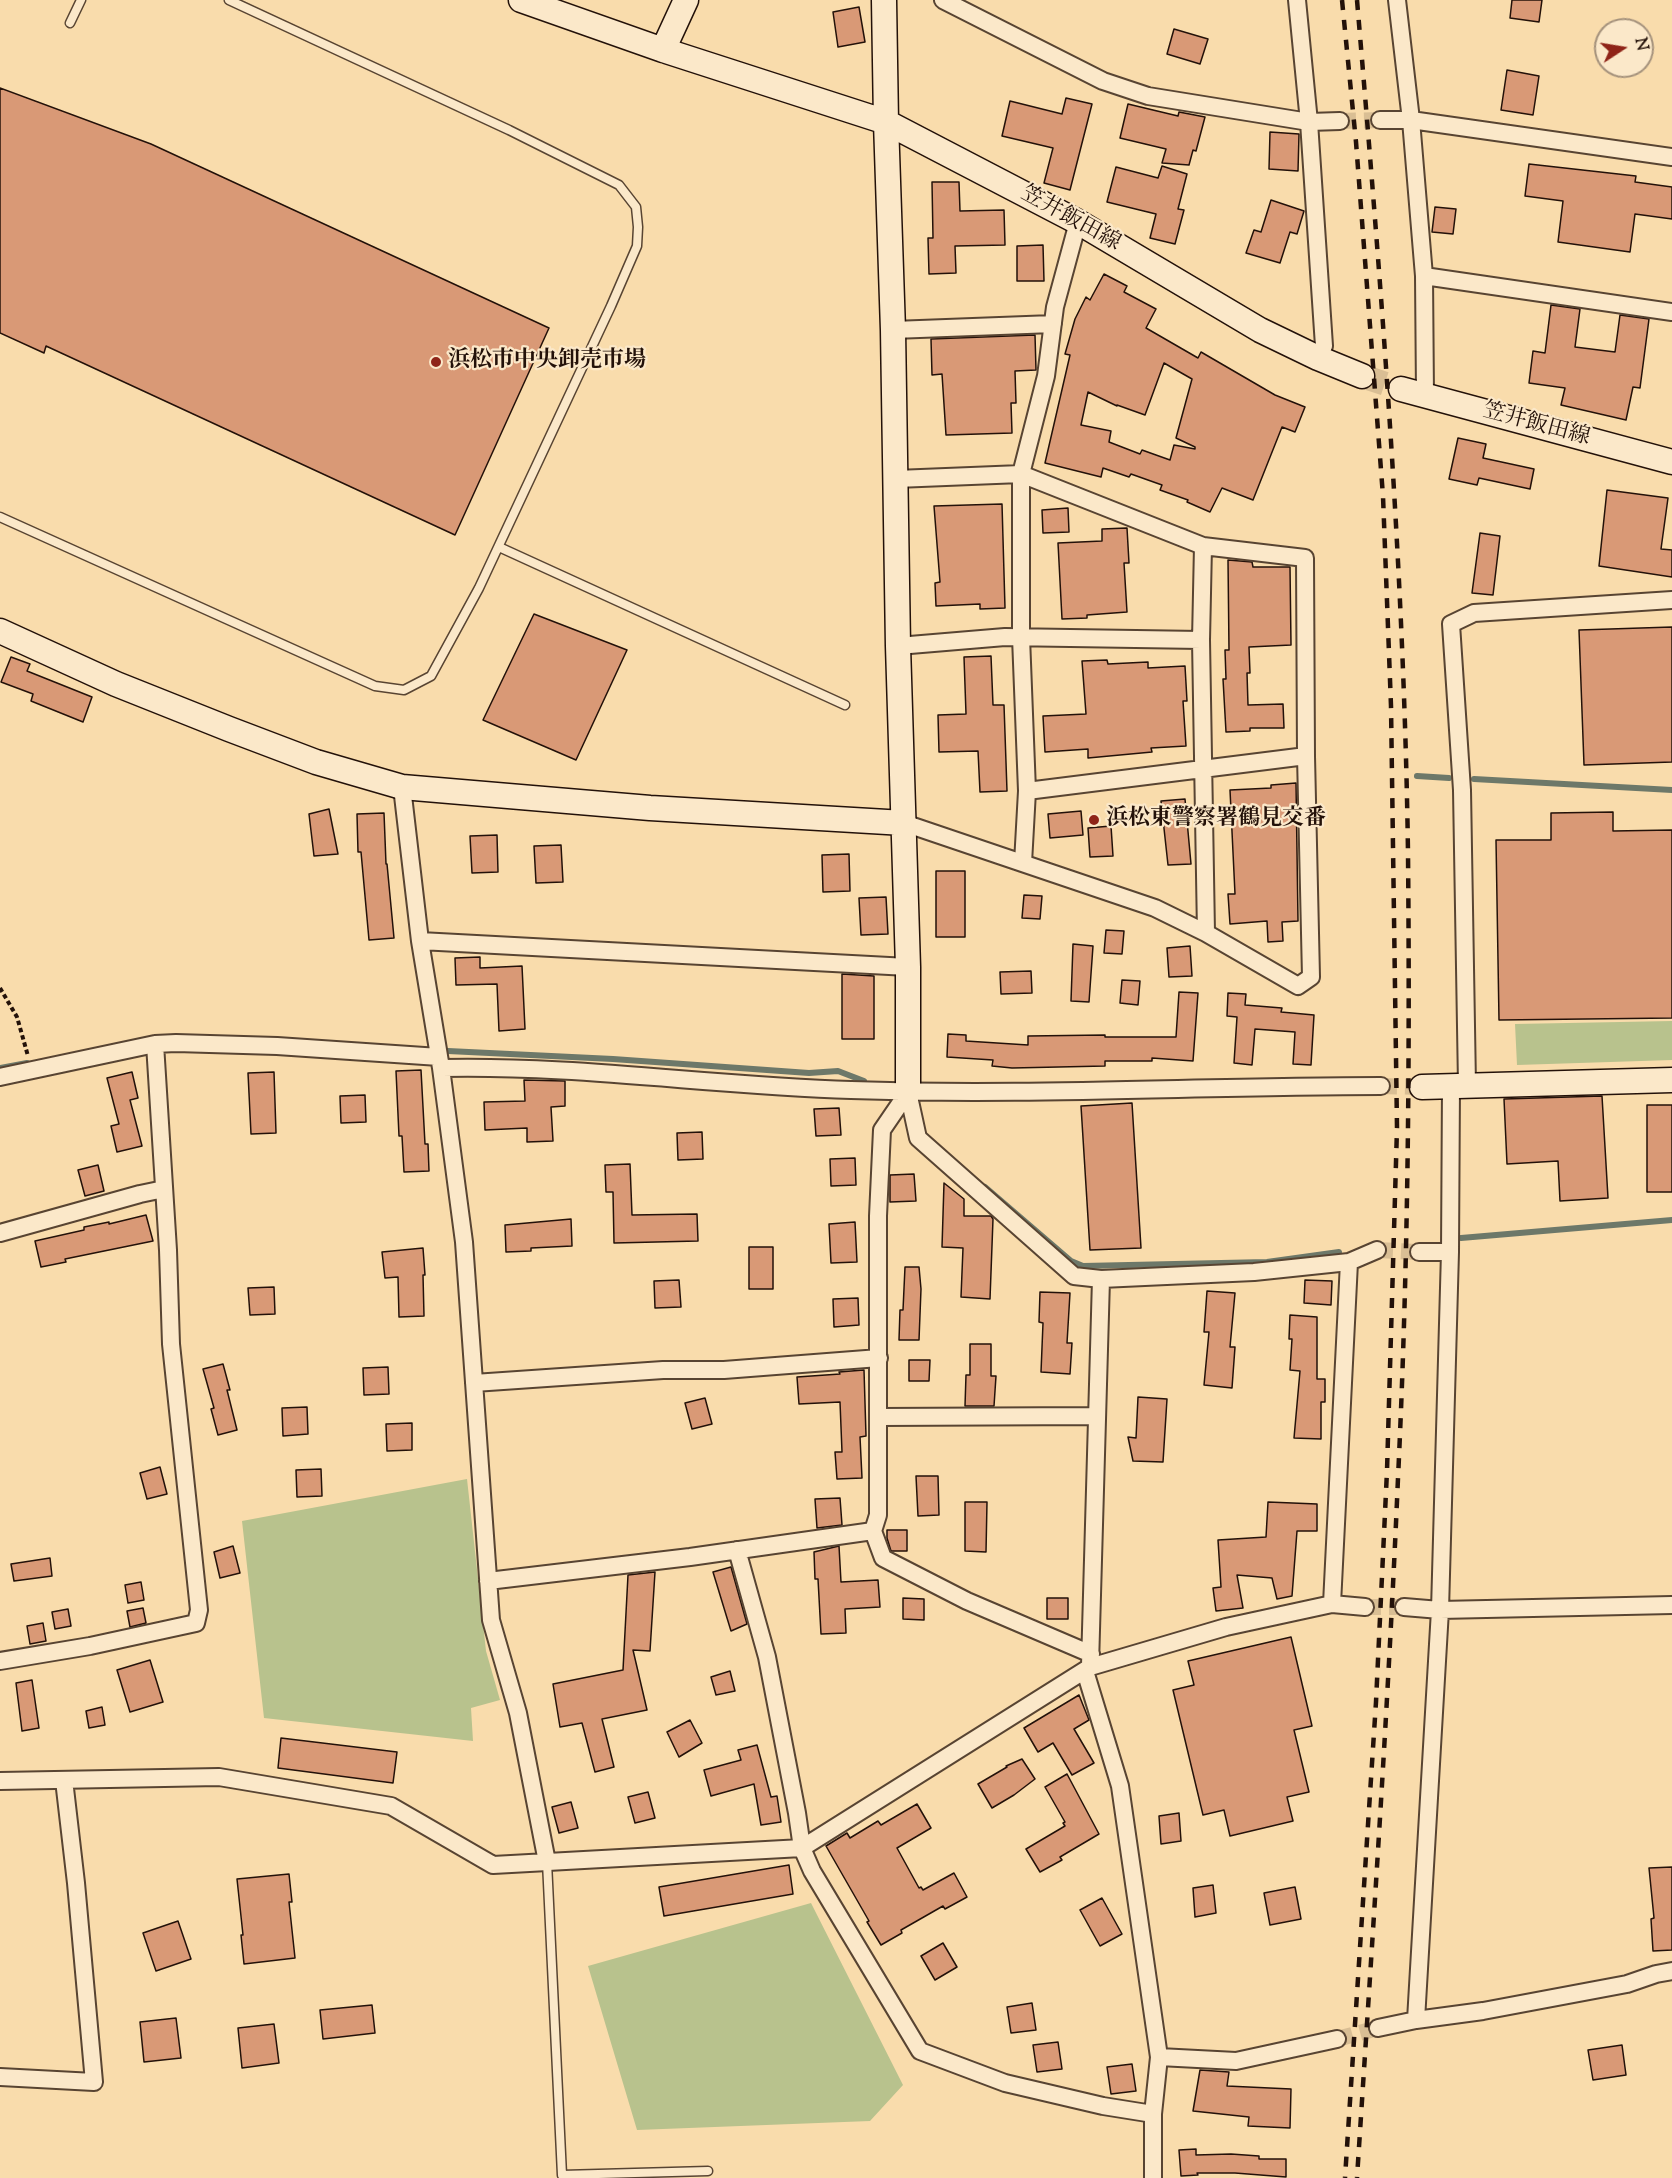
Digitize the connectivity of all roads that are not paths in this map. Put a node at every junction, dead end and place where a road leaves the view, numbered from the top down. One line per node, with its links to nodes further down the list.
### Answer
1 (81, 0): 9 (lane)
2 (229, 0): 31 (lane)
3 (521, 0): 10 (street, 笠井飯田線)
4 (686, 0): 10 (street)
5 (884, 0): 14 (street)
6 (943, 0): 15 (street)
7 (1297, 0): 15 (street)
8 (1397, 0): 12 (street)
9 (70, 23)
10 (663, 50): 14 (street, 笠井飯田線)
11 (1380, 120): 12 (street)
12 (1411, 120): 16 (street); 18 (street)
13 (1340, 121): 15 (street)
14 (886, 122): 17 (street, 笠井飯田線); 21 (street)
15 (1309, 122): 22 (street)
16 (1672, 157)
17 (1078, 222): 20 (street); 22 (street, 笠井飯田線)
18 (1424, 276): 19 (street); 25 (street)
19 (1672, 312)
20 (1053, 324): 21 (street); 27 (street)
21 (893, 330): 28 (street)
22 (1318, 358): 23 (street, 笠井飯田線)
23 (1362, 376)
24 (1401, 389): 25 (street, 笠井飯田線)
25 (1425, 395): 26 (street, 笠井飯田線)
26 (1672, 462)
27 (1021, 474): 28 (street); 30 (street); 34 (street)
28 (896, 479): 36 (street)
29 (0, 517): 31 (lane)
30 (1203, 546): 35 (street); 38 (street)
31 (499, 547): 37 (lane)
32 (1672, 600): 52 (street)
33 (0, 631): 40 (street)
34 (1021, 637): 35 (street); 36 (street); 41 (street)
35 (1201, 640): 39 (street)
36 (898, 646): 42 (street)
37 (845, 705)
38 (1306, 756): 39 (street); 44 (street)
39 (1203, 768): 41 (street); 44 (street)
40 (402, 787): 42 (street); 45 (street)
41 (1027, 791): 43 (street)
42 (903, 823): 43 (street); 46 (street)
43 (1023, 863): 44 (street)
44 (1206, 933)
45 (420, 941): 46 (street); 48 (street)
46 (908, 967): 54 (street)
47 (155, 1044): 48 (street); 49 (street); 55 (street)
48 (440, 1062): 54 (street); 63 (street)
49 (0, 1077)
50 (1672, 1080): 52 (street)
51 (1381, 1086): 54 (street)
52 (1459, 1086): 53 (street); 59 (street)
53 (1422, 1087)
54 (908, 1092): 61 (street); 62 (street)
55 (164, 1189): 56 (street); 74 (street)
56 (0, 1233)
57 (1377, 1250): 60 (street)
58 (1419, 1252): 59 (street)
59 (1450, 1252): 73 (street)
60 (1349, 1262): 61 (street); 69 (street)
61 (1101, 1279): 64 (street)
62 (879, 1358): 63 (street); 65 (street)
63 (474, 1383): 68 (street)
64 (1097, 1416): 65 (street); 75 (street)
65 (879, 1417): 66 (street)
66 (873, 1531): 67 (street); 75 (street)
67 (737, 1550): 68 (street); 78 (street)
68 (488, 1581): 79 (street)
69 (1332, 1604): 71 (street); 75 (street)
70 (1672, 1605): 73 (street)
71 (1365, 1607)
72 (1404, 1607): 73 (street)
73 (1440, 1610): 81 (street)
74 (0, 1661)
75 (1089, 1664): 78 (street); 84 (street)
76 (64, 1780): 77 (street); 79 (street); 85 (street)
77 (0, 1781)
78 (802, 1848): 79 (street); 86 (street)
79 (547, 1862): 87 (lane)
80 (1672, 1971): 81 (street)
81 (1416, 2020): 82 (street)
82 (1378, 2028)
83 (1337, 2038): 84 (street)
84 (1159, 2057): 86 (street)
85 (0, 2077)
86 (1153, 2114): 88 (street)
87 (708, 2171)
88 (1154, 2178)

